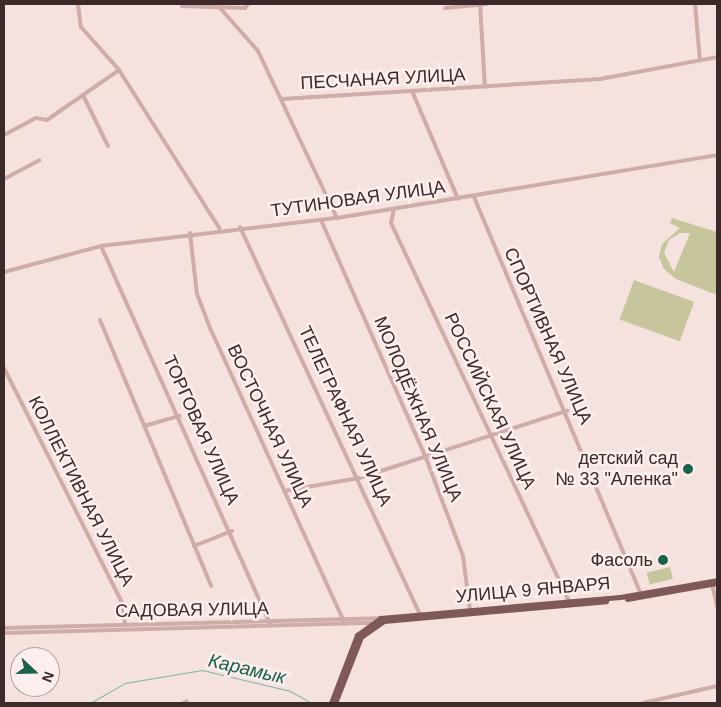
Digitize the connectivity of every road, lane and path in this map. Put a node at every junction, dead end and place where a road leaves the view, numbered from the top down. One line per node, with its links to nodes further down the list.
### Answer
1 (78, 4): 11 (street)
2 (248, 4): 7 (street)
3 (480, 4): 4 (street); 8 (street); 12 (street, ПЕСЧАНАЯ УЛИЦА)
4 (486, 4)
5 (695, 4): 10 (street)
6 (182, 6): 7 (street)
7 (220, 8): 15 (street)
8 (445, 8)
9 (717, 57): 10 (street, ПЕСЧАНАЯ УЛИЦА)
10 (700, 61): 12 (street, ПЕСЧАНАЯ УЛИЦА)
11 (119, 70): 14 (street); 27 (street)
12 (485, 87): 13 (street, ПЕСЧАНАЯ УЛИЦА)
13 (412, 91): 15 (street, ПЕСЧАНАЯ УЛИЦА); 22 (street)
14 (82, 95): 16 (street); 17 (street)
15 (282, 99): 24 (street)
16 (4, 135)
17 (108, 146)
18 (717, 155): 21 (street, ТУТИНОВАЯ УЛИЦА)
19 (39, 160): 20 (street)
20 (4, 179)
21 (474, 197): 22 (street, ТУТИНОВАЯ УЛИЦА); 33 (street, СПОРТИВНАЯ УЛИЦА)
22 (458, 199): 23 (street, ТУТИНОВАЯ УЛИЦА)
23 (394, 209): 24 (street, ТУТИНОВАЯ УЛИЦА); 36 (street, РОССИЙСКАЯ УЛИЦА)
24 (336, 218): 25 (street, ТУТИНОВАЯ УЛИЦА)
25 (321, 220): 26 (street, ТУТИНОВАЯ УЛИЦА); 37 (street, МОЛОДЁЖНАЯ УЛИЦА)
26 (240, 227): 27 (street, ТУТИНОВАЯ УЛИЦА); 38 (street, ТЕЛЕГРАФНАЯ УЛИЦА)
27 (220, 229): 28 (street, ТУТИНОВАЯ УЛИЦА)
28 (190, 233): 29 (street, ТУТИНОВАЯ УЛИЦА); 39 (street, ВОСТОЧНАЯ УЛИЦА)
29 (101, 246): 30 (street, ТУТИНОВАЯ УЛИЦА); 34 (street, ТОРГОВАЯ УЛИЦА)
30 (4, 272)
31 (100, 320): 35 (street)
32 (4, 368): 52 (street, КОЛЛЕКТИВНАЯ УЛИЦА)
33 (566, 412): 36 (street); 44 (street, СПОРТИВНАЯ УЛИЦА)
34 (180, 416): 35 (street); 40 (street, ТОРГОВАЯ УЛИЦА)
35 (144, 426): 41 (street)
36 (492, 438): 37 (street); 45 (street, РОССИЙСКАЯ УЛИЦА)
37 (426, 458): 38 (street); 47 (street, МОЛОДЁЖНАЯ УЛИЦА)
38 (359, 478): 39 (street); 48 (street, ТЕЛЕГРАФНАЯ УЛИЦА)
39 (284, 491): 50 (street, ВОСТОЧНАЯ УЛИЦА)
40 (232, 531): 41 (street); 53 (street, ТОРГОВАЯ УЛИЦА)
41 (194, 546): 43 (street)
42 (716, 583): 44 (main road, УЛИЦА 9 ЯНВАРЯ); 46 (street)
43 (211, 586)
44 (642, 595): 45 (main road, УЛИЦА 9 ЯНВАРЯ)
45 (569, 603): 47 (main road, УЛИЦА 9 ЯНВАРЯ)
46 (717, 605)
47 (470, 611): 48 (main road, УЛИЦА 9 ЯНВАРЯ)
48 (421, 616): 49 (main road, УЛИЦА 9 ЯНВАРЯ)
49 (382, 619): 50 (street, САДОВАЯ УЛИЦА); 51 (main road); 58 (main road)
50 (344, 622): 51 (street); 53 (street, САДОВАЯ УЛИЦА)
51 (373, 623): 58 (main road)
52 (125, 624): 53 (street, САДОВАЯ УЛИЦА); 54 (street, САДОВАЯ УЛИЦА); 55 (street, КОЛЛЕКТИВНАЯ УЛИЦА)
53 (270, 624): 55 (street, САДОВАЯ УЛИЦА)
54 (4, 628)
55 (126, 630): 56 (street, САДОВАЯ УЛИЦА)
56 (4, 633)
57 (717, 686): 60 (street)
58 (336, 699): 59 (main road)
59 (331, 703)
60 (644, 703)

